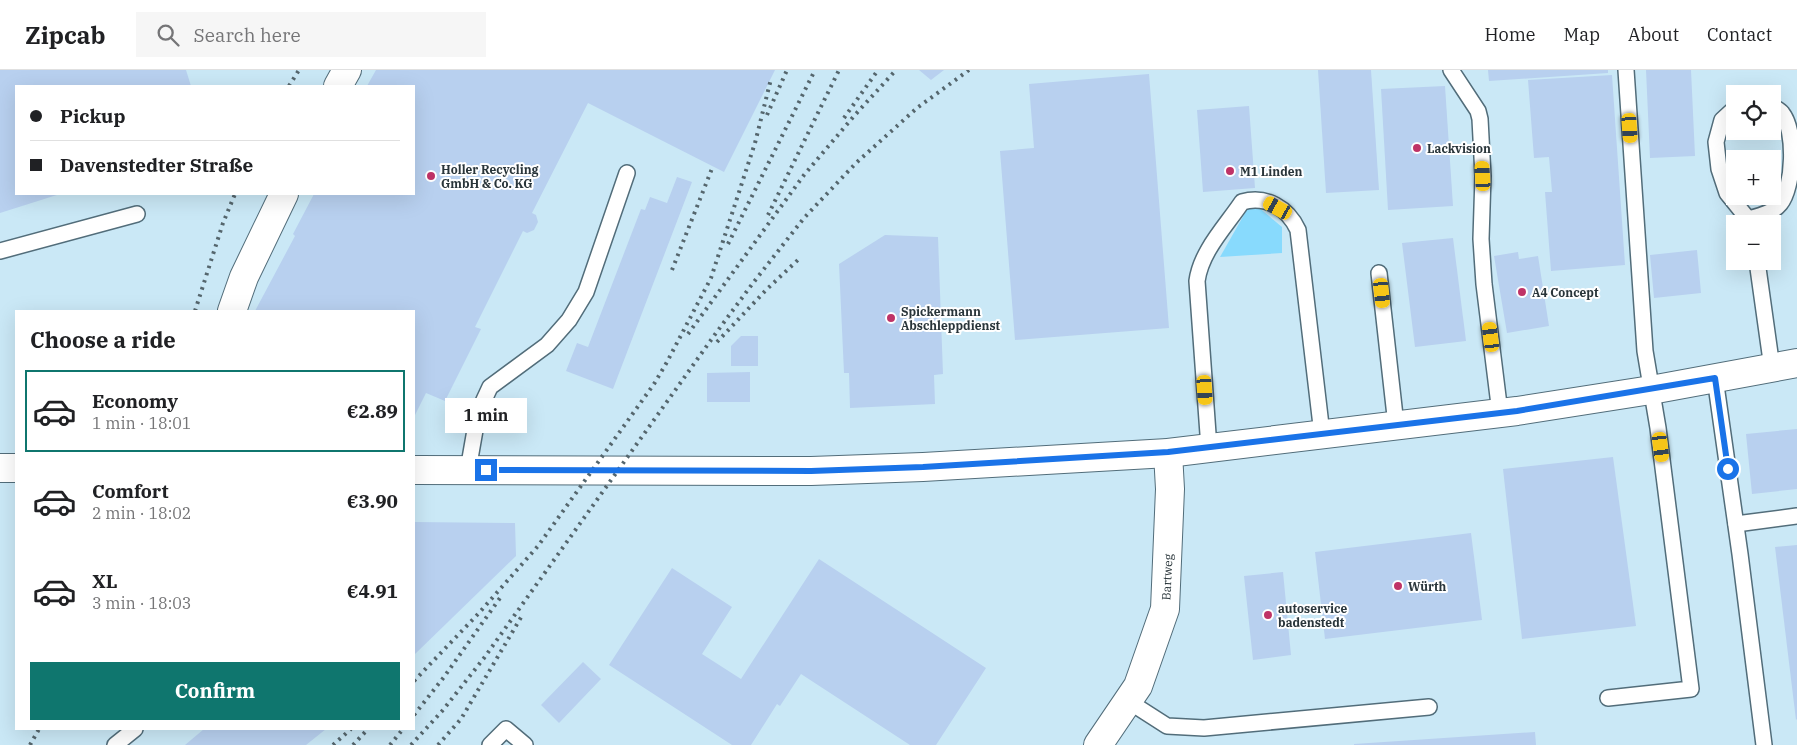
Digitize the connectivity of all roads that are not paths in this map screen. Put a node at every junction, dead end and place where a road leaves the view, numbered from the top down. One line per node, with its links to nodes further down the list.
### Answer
1 (347, 70): 4 (street)
2 (1450, 70): 19 (lane)
3 (1626, 70): 18 (lane)
4 (339, 85)
5 (1781, 112): 11 (lane)
6 (1726, 116): 10 (lane)
7 (627, 173): 27 (lane)
8 (284, 195): 15 (street)
9 (137, 214): 12 (lane)
10 (1744, 215)
11 (1764, 215)
12 (0, 251)
13 (1759, 270): 16 (lane)
14 (1379, 274): 20 (lane)
15 (232, 310)
16 (1784, 365): 17 (street)
17 (1715, 378): 18 (street); 29 (lane)
18 (1651, 390): 19 (street); 30 (lane)
19 (1500, 413): 20 (street)
20 (1396, 426): 21 (street)
21 (1322, 434): 22 (street); 22 (lane)
22 (1209, 448): 23 (street)
23 (1168, 452): 27 (street); 31 (street, Bartweg)
24 (0, 468): 25 (street)
25 (15, 468)
26 (415, 470): 27 (street)
27 (468, 470)
28 (1797, 516): 29 (lane)
29 (1736, 524): 38 (lane)
30 (1608, 698)
31 (1128, 700): 32 (lane); 37 (street, Bartweg)
32 (1429, 707)
33 (134, 730): 34 (lane)
34 (115, 745)
35 (490, 745): 36 (lane)
36 (525, 745)
37 (1098, 745)
38 (1764, 745)

